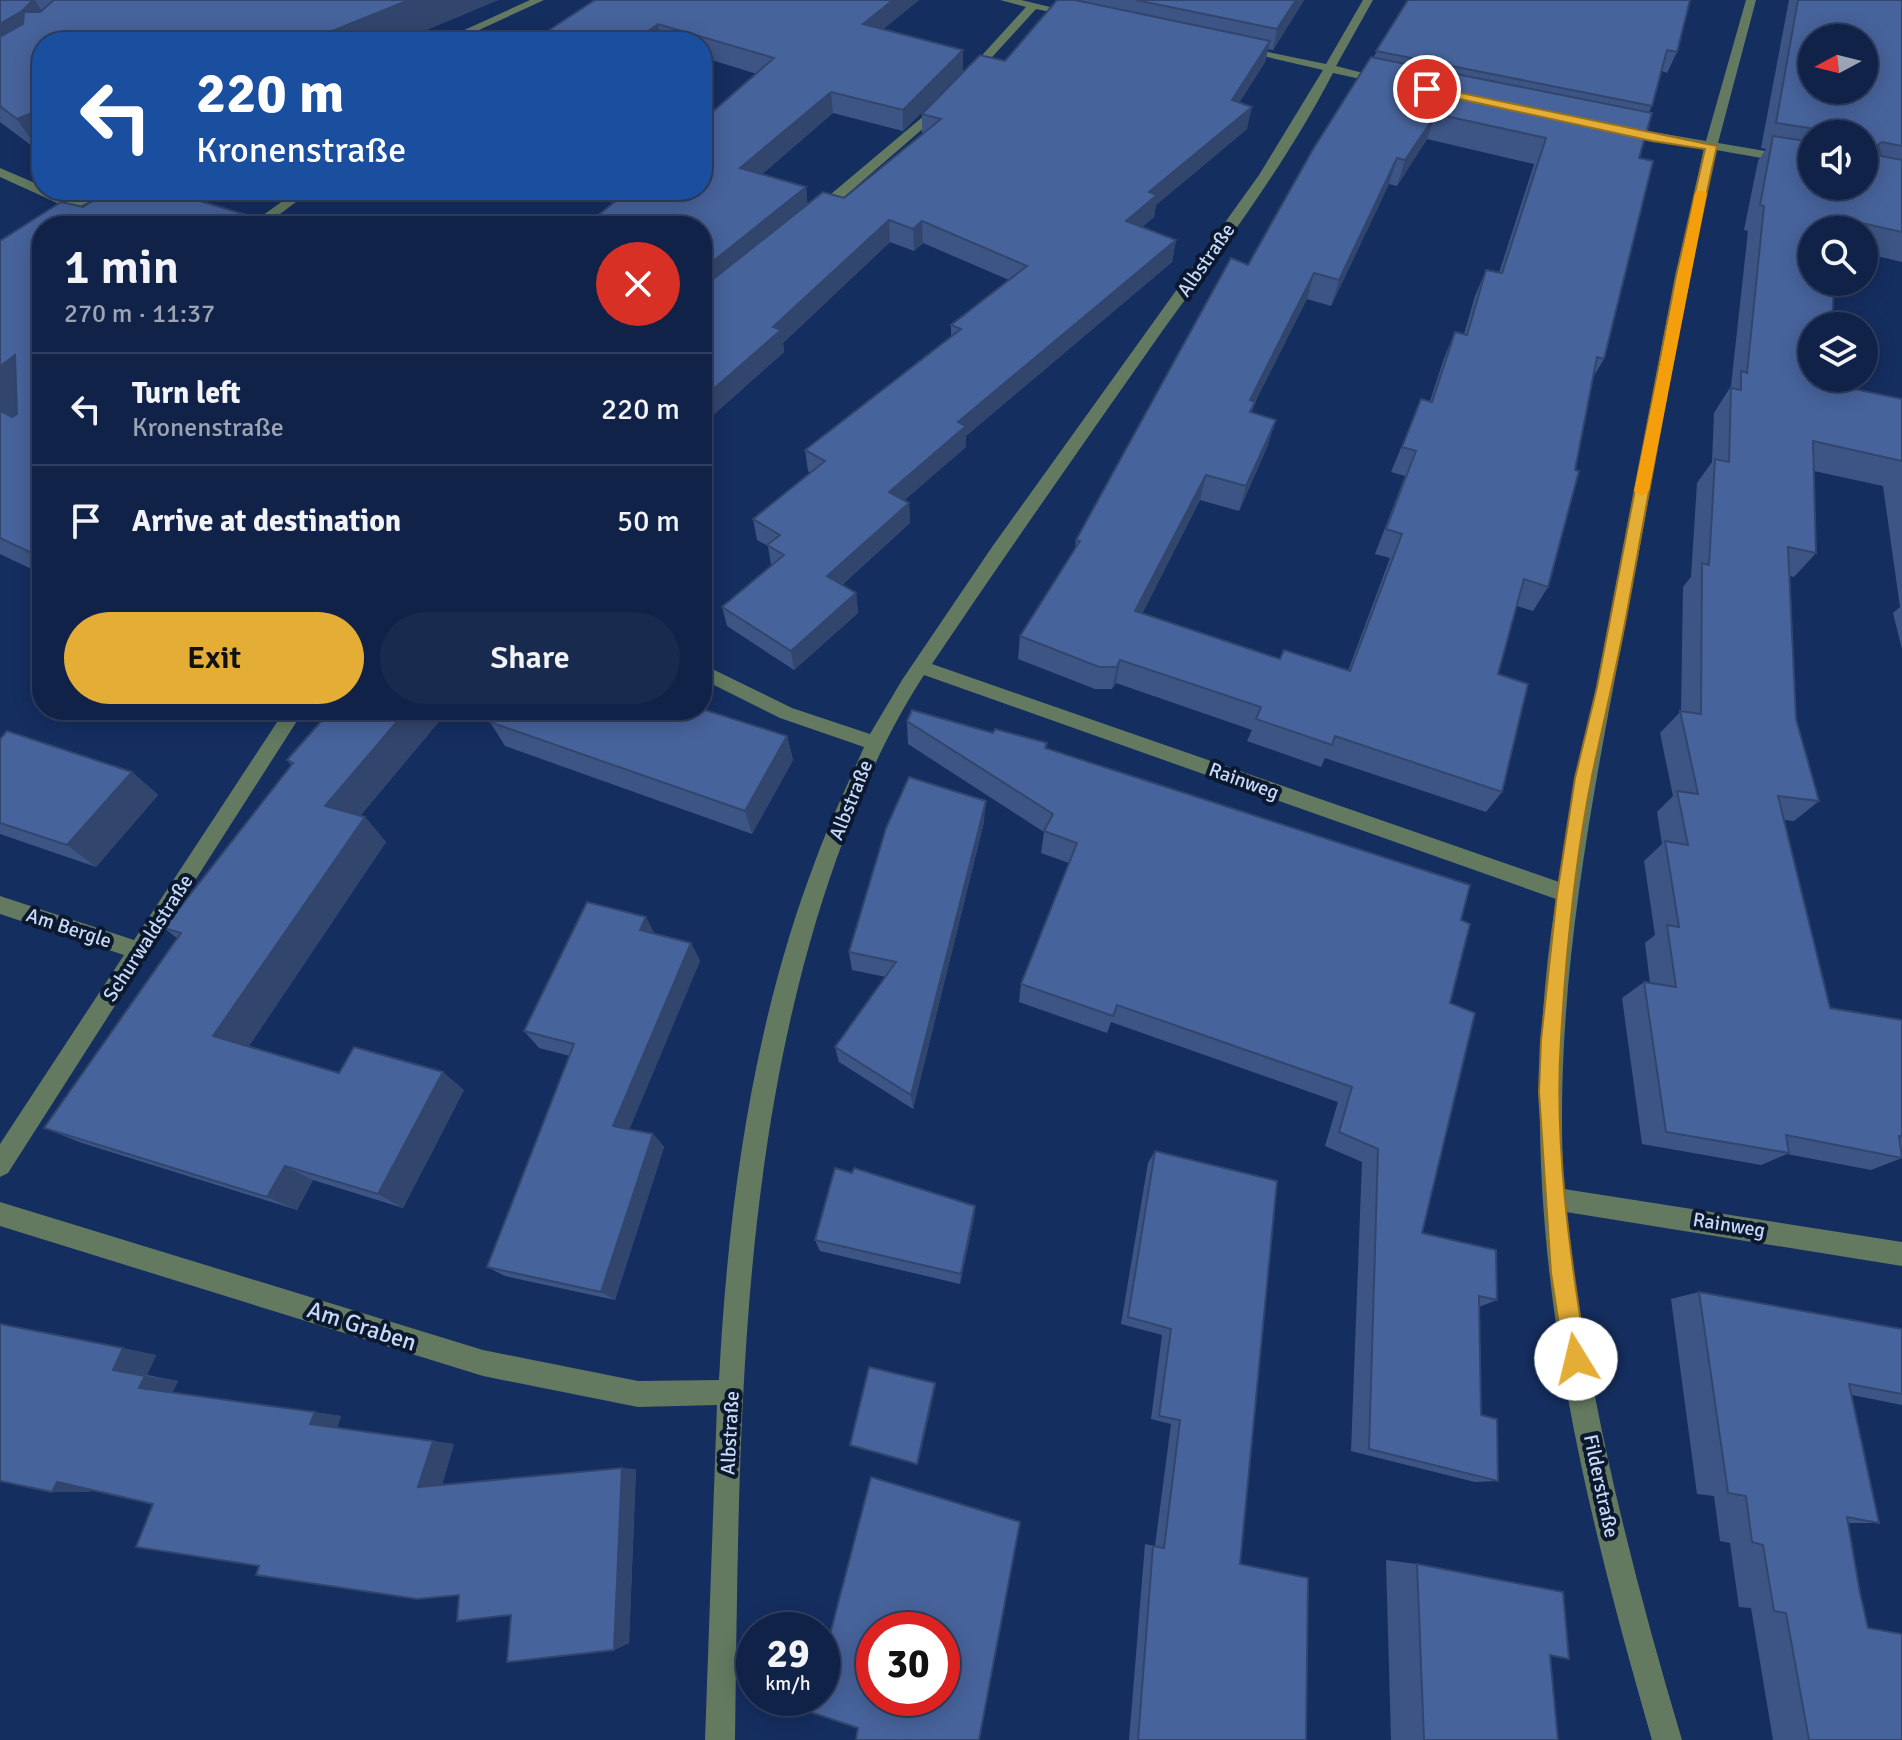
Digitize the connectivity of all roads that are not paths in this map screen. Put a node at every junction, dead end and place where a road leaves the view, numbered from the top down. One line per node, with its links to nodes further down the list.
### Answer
1 (539, 0): 7 (street)
2 (1005, 0): 5 (street)
3 (1368, 0): 9 (street, Albstraße)
4 (1751, 0): 12 (street, Filderstraße)
5 (1033, 6): 6 (street); 22 (street)
6 (1094, 18)
7 (467, 32)
8 (1227, 46): 9 (street)
9 (1330, 68): 10 (street); 23 (street, Albstraße)
10 (1403, 84)
11 (1608, 128): 12 (street)
12 (1711, 146): 13 (street); 27 (street, Filderstraße)
13 (1798, 161)
14 (0, 172): 15 (street)
15 (32, 186)
16 (63, 200): 19 (street)
17 (85, 200): 19 (street)
18 (292, 200): 21 (street)
19 (74, 205): 20 (street)
20 (54, 216)
21 (269, 216)
22 (809, 219)
23 (921, 667): 26 (street, Albstraße); 27 (street, Rainweg)
24 (712, 676): 26 (street)
25 (289, 720): 29 (street, Schurwaldstraße)
26 (875, 743): 34 (street, Albstraße)
27 (1567, 894): 31 (street, Filderstraße)
28 (0, 905): 29 (street, Am Bergle)
29 (139, 951): 30 (street, Schurwaldstraße)
30 (0, 1165)
31 (1555, 1199): 33 (street, Rainweg); 36 (street, Filderstraße)
32 (0, 1214): 34 (street, Am Graben)
33 (1902, 1254)
34 (732, 1392): 35 (street, Albstraße)
35 (720, 1740)
36 (1667, 1740)

